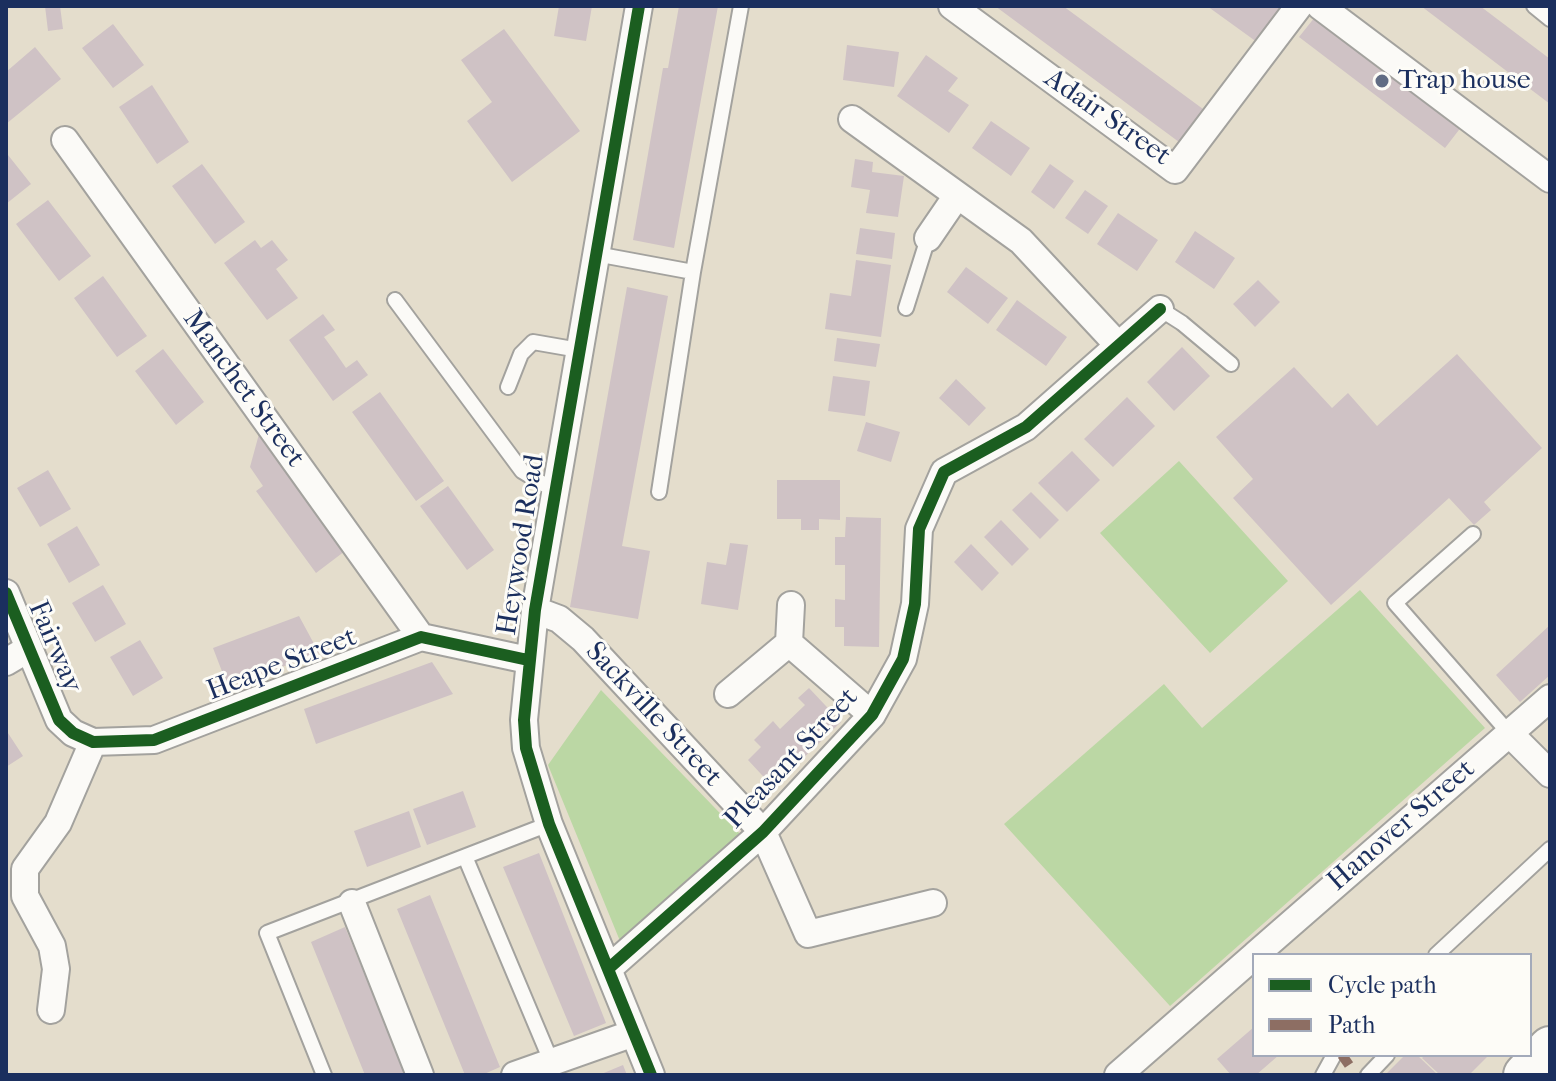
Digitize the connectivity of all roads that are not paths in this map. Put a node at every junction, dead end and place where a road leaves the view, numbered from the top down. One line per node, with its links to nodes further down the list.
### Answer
1 (639, 6): 13 (street, Heywood Road)
2 (741, 6): 14 (lane)
3 (952, 6): 4 (street, Adair Street)
4 (1299, 6)
5 (1320, 6): 10 (street)
6 (1534, 6): 7 (lane)
7 (1550, 19)
8 (852, 119): 11 (street)
9 (65, 140): 28 (street, Manchet Street)
10 (1550, 179)
11 (956, 197): 12 (street); 18 (street)
12 (928, 238): 16 (lane)
13 (596, 254): 14 (lane); 19 (street, Heywood Road)
14 (693, 272): 23 (lane)
15 (395, 300): 22 (lane)
16 (906, 308)
17 (1160, 309): 18 (street, Pleasant Street); 20 (lane)
18 (1118, 345): 34 (street, Pleasant Street)
19 (579, 350): 21 (lane); 22 (street, Heywood Road)
20 (1231, 364)
21 (508, 387)
22 (555, 491): 27 (street, Heywood Road)
23 (659, 492)
24 (1473, 534): 35 (lane)
25 (6, 593): 30 (street, Fairway)
26 (791, 605): 29 (street)
27 (535, 610): 31 (street, Heywood Road); 39 (street, Sackville Street)
28 (421, 637): 31 (street); 36 (street, Heape Street)
29 (789, 643): 32 (street); 34 (street)
30 (17, 656): 36 (street, Fairway)
31 (528, 660): 38 (street, Heywood Road)
32 (728, 694)
33 (1550, 698): 35 (street, Hanover Street)
34 (872, 715): 39 (street, Pleasant Street)
35 (1509, 733): 37 (street); 44 (street, Hanover Street)
36 (93, 742): 48 (street)
37 (1550, 774)
38 (549, 824): 41 (lane); 47 (street, Heywood Road)
39 (763, 832): 43 (street, Sackville Street); 47 (street, Pleasant Street)
40 (1550, 849): 45 (lane)
41 (466, 859): 42 (lane); 53 (lane)
42 (352, 903): 54 (lane); 55 (street)
43 (933, 903)
44 (1258, 953)
45 (1438, 953)
46 (1252, 959): 58 (street, Hanover Street)
47 (608, 969): 49 (street, Heywood Road)
48 (51, 1010)
49 (634, 1033): 53 (street); 57 (street, Heywood Road)
50 (1550, 1048): 61 (main road)
51 (1333, 1057): 59 (lane)
52 (1385, 1057): 60 (lane)
53 (551, 1061): 56 (street)
54 (324, 1075)
55 (420, 1075)
56 (515, 1075)
57 (651, 1075)
58 (1118, 1075)
59 (1323, 1075)
60 (1368, 1075)
61 (1525, 1075)

